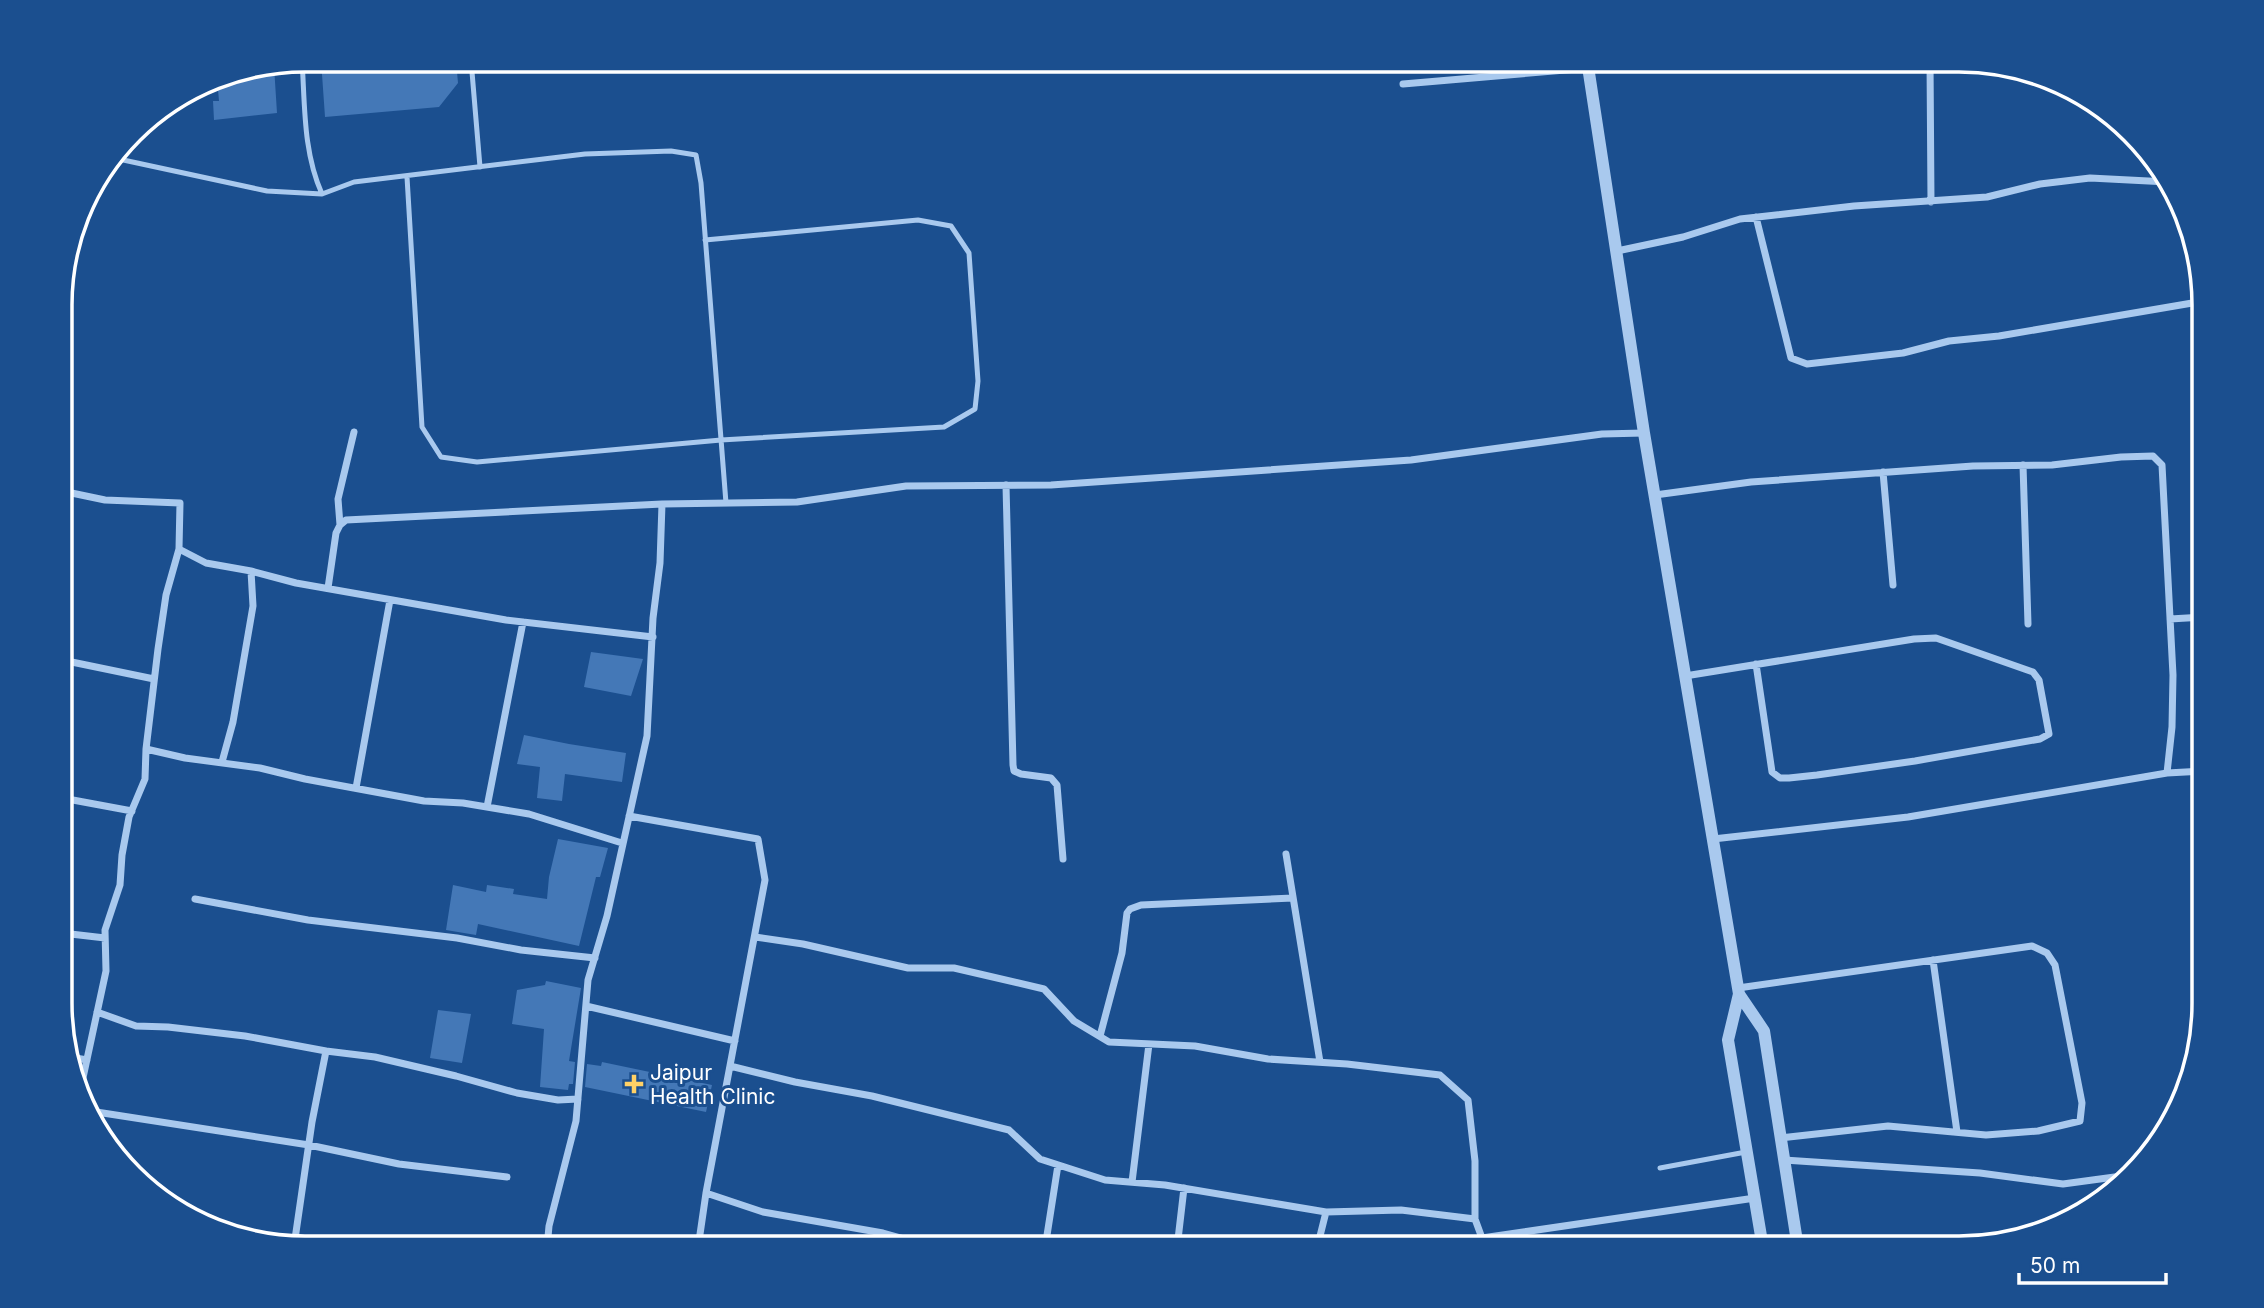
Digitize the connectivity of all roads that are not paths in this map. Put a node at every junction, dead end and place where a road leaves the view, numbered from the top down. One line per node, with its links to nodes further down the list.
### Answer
1 (303, 72): 11 (lane)
2 (472, 72): 8 (lane)
3 (1514, 72): 6 (street)
4 (1589, 72): 15 (street)
5 (1930, 72): 12 (street)
6 (1403, 84)
7 (123, 160): 11 (lane)
8 (480, 167): 9 (lane); 14 (lane)
9 (407, 177): 11 (lane); 19 (lane)
10 (2157, 181): 12 (street)
11 (322, 194)
12 (1931, 202): 13 (street)
13 (1756, 217): 15 (street); 16 (street)
14 (705, 240): 19 (lane); 19 (lane)
15 (1617, 251): 18 (street)
16 (2192, 303)
17 (354, 432): 27 (street)
18 (1644, 433): 22 (street); 24 (street)
19 (721, 440): 26 (lane)
20 (2024, 465): 21 (street); 34 (street); 36 (street)
21 (1882, 472): 24 (street); 30 (street)
22 (1006, 485): 26 (street); 54 (street)
23 (72, 493): 28 (street)
24 (1655, 495): 40 (street)
25 (662, 503): 26 (street); 27 (street); 37 (street)
26 (726, 503)
27 (340, 525): 31 (street)
28 (179, 550): 29 (street); 41 (street)
29 (251, 571): 31 (street); 43 (street)
30 (1893, 585)
31 (328, 588): 32 (street)
32 (390, 600): 35 (street); 46 (street)
33 (2192, 618): 34 (street)
34 (2170, 619): 45 (street)
35 (523, 622): 37 (street); 48 (street)
36 (2028, 624)
37 (653, 637): 50 (street)
38 (72, 662): 41 (street)
39 (1756, 664): 39 (street); 40 (street)
40 (1685, 676): 51 (street)
41 (154, 678): 42 (street)
42 (146, 749): 43 (street); 49 (street)
43 (222, 762): 46 (street)
44 (2192, 772): 45 (street)
45 (2167, 773): 51 (street)
46 (356, 788): 48 (street)
47 (72, 800): 49 (street)
48 (487, 807): 52 (street)
49 (132, 811): 59 (street)
50 (629, 816): 52 (street); 58 (street)
51 (1713, 839): 62 (street)
52 (622, 843): 60 (street)
53 (1286, 854): 55 (street)
54 (1063, 859)
55 (1293, 898): 65 (street); 71 (street)
56 (195, 899): 60 (street)
57 (72, 934): 59 (street)
58 (755, 937): 65 (street); 66 (street)
59 (105, 938): 64 (street)
60 (595, 958): 63 (street)
61 (1933, 960): 62 (street); 76 (street); 76 (street)
62 (1739, 991): 77 (street); 79 (street)
63 (586, 1006): 66 (street); 74 (street)
64 (97, 1012): 68 (street); 70 (street)
65 (1100, 1036): 67 (street)
66 (735, 1041): 72 (street)
67 (1149, 1044): 71 (street); 85 (street)
68 (326, 1051): 74 (street); 78 (street)
69 (79, 1059): 70 (street)
70 (87, 1060): 73 (street)
71 (1320, 1062): 90 (street)
72 (730, 1066): 81 (street); 87 (street)
73 (84, 1075)
74 (578, 1099): 92 (street)
75 (99, 1112): 78 (street)
76 (1957, 1132): 77 (street)
77 (1779, 1138): 80 (street)
78 (309, 1145): 84 (street); 91 (street)
79 (1746, 1152): 82 (lane); 88 (street)
80 (1784, 1160): 83 (street); 101 (street)
81 (1058, 1165): 85 (street); 95 (street)
82 (1660, 1168)
83 (2115, 1176)
84 (507, 1177)
85 (1132, 1182): 86 (street)
86 (1184, 1188): 89 (street); 96 (street)
87 (706, 1193): 93 (street); 94 (street)
88 (1755, 1198): 99 (street); 100 (street)
89 (1326, 1212): 90 (street); 97 (street)
90 (1475, 1219): 98 (street)
91 (296, 1235)
92 (548, 1236)
93 (700, 1236)
94 (894, 1236)
95 (1047, 1236)
96 (1178, 1236)
97 (1320, 1236)
98 (1481, 1236)
99 (1496, 1236)
100 (1761, 1236)
101 (1796, 1236)

